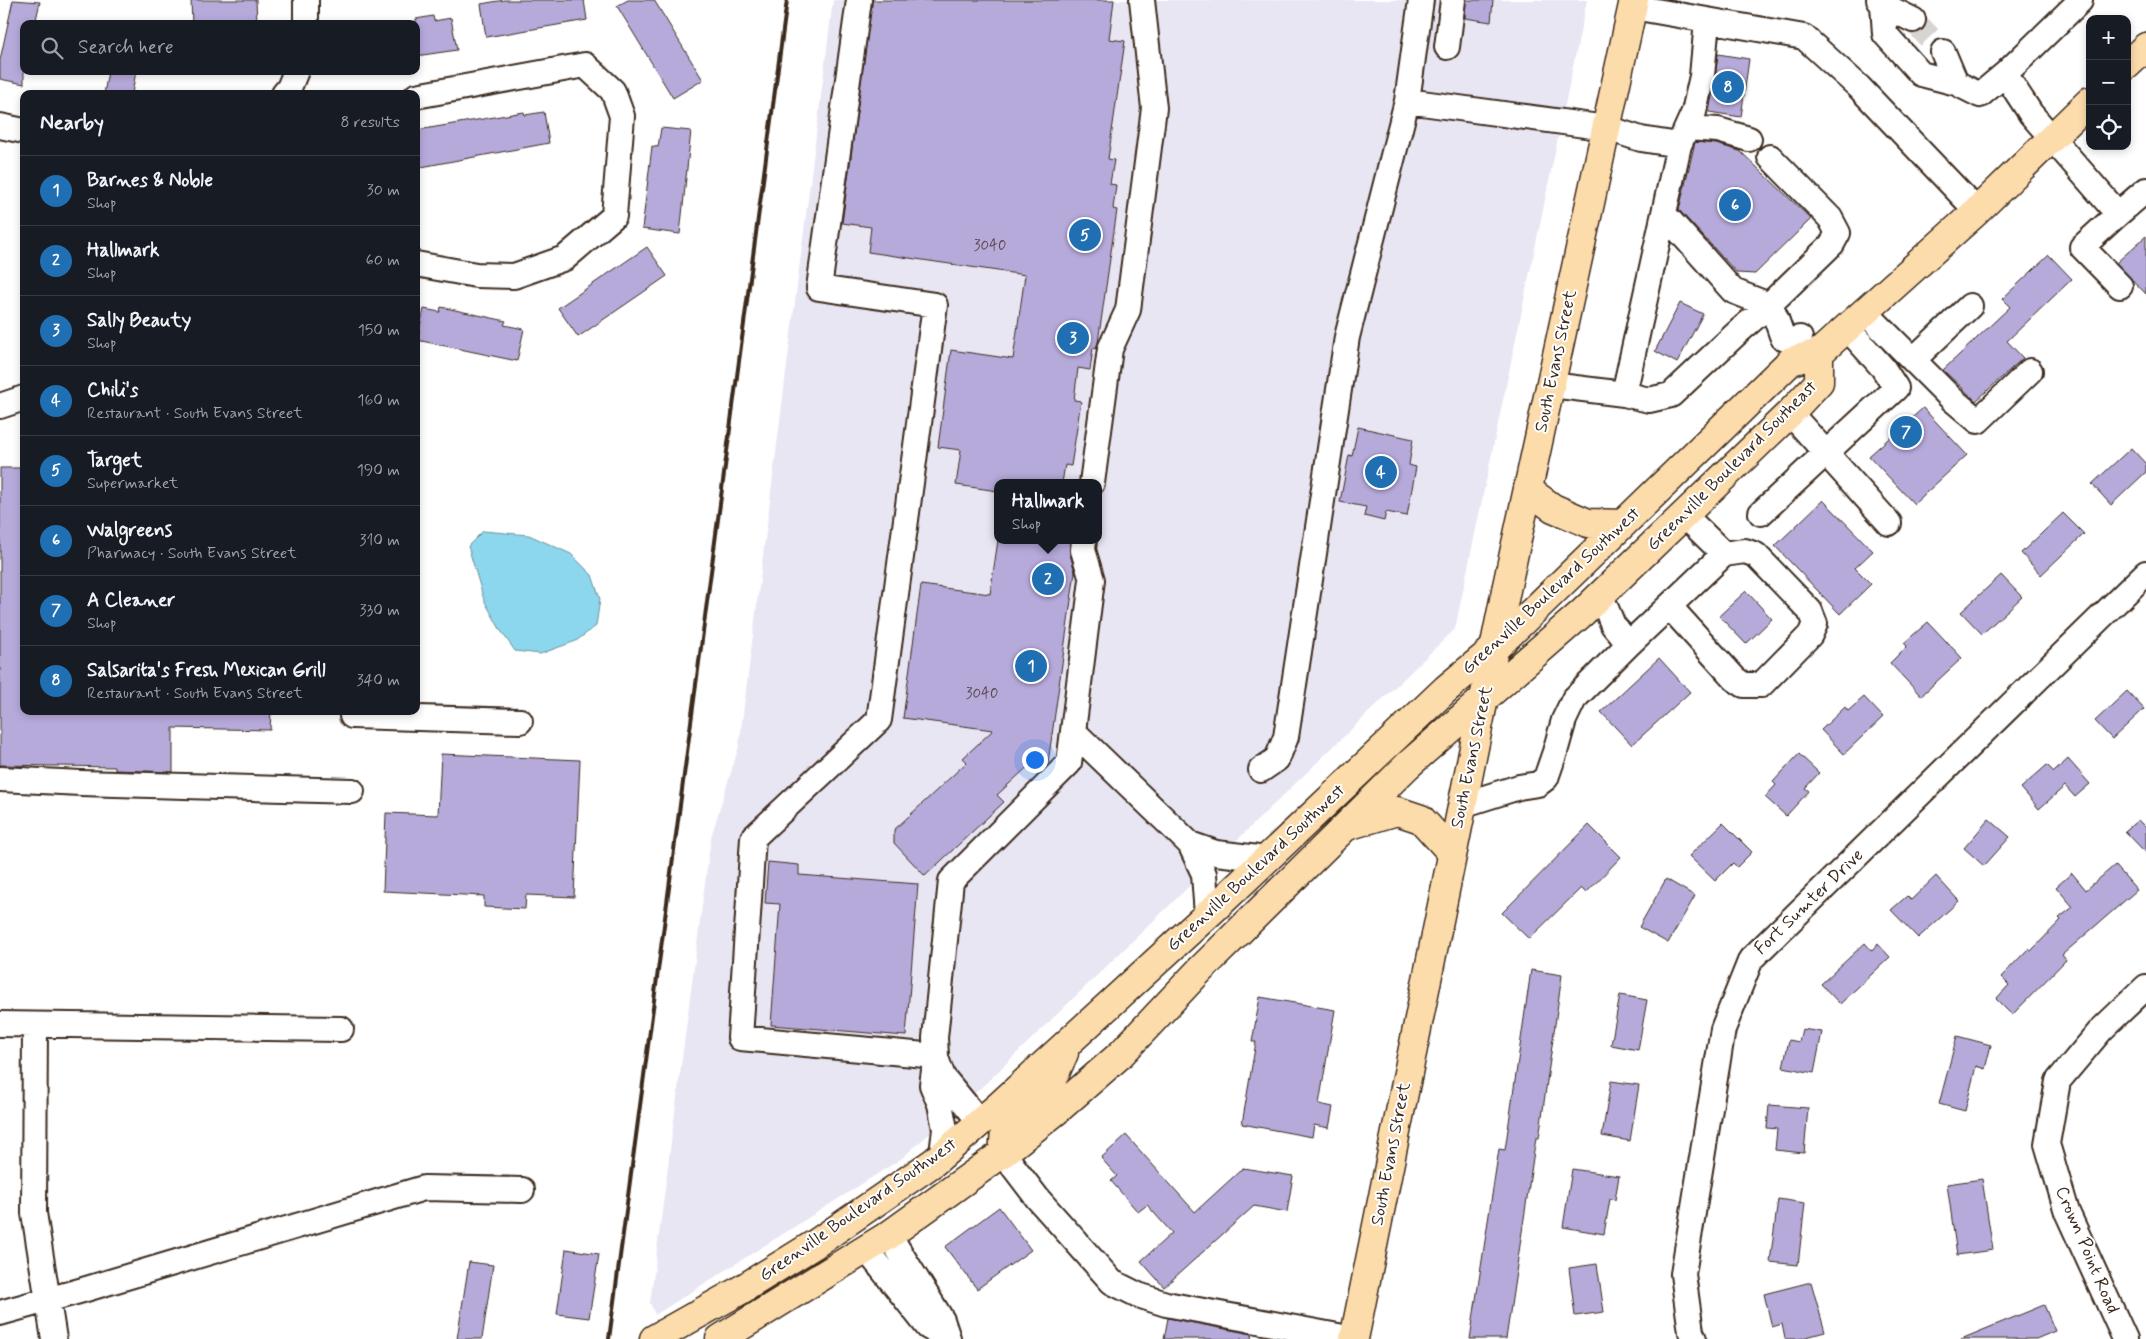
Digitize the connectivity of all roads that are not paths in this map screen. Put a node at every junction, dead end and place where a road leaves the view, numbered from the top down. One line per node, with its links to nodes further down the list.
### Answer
1 (306, 0): 9 (street)
2 (859, 0): 79 (street)
3 (1142, 0): 48 (street)
4 (1421, 0): 21 (street)
5 (1453, 0): 12 (street)
6 (2078, 0): 16 (street)
7 (1881, 2): 10 (street); 18 (street)
8 (1633, 4): 11 (street); 24 (main road, South Evans Street)
9 (306, 20)
10 (1913, 20)
11 (1707, 21): 26 (street); 31 (street)
12 (1447, 47)
13 (2146, 47): 15 (main road)
14 (1943, 52): 18 (street)
15 (2131, 61)
16 (2005, 74): 18 (street); 27 (street)
17 (294, 75): 19 (street)
18 (1956, 83)
19 (287, 90)
20 (420, 95): 34 (street)
21 (1408, 101): 24 (street); 65 (street)
22 (2086, 105): 27 (main road)
23 (0, 126): 25 (street)
24 (1607, 128): 26 (street); 42 (main road, South Evans Street)
25 (20, 130)
26 (1683, 136): 28 (street); 33 (street)
27 (2052, 136): 31 (main road); 32 (street)
28 (1749, 139)
29 (1770, 157): 37 (street)
30 (2146, 190): 32 (street)
31 (1977, 212): 38 (main road)
32 (2118, 214): 35 (street)
33 (1665, 215): 37 (street); 43 (street)
34 (420, 265)
35 (2120, 286)
36 (1970, 306): 40 (street)
37 (1772, 308): 39 (street); 43 (street)
38 (1856, 320): 39 (main road); 40 (street); 47 (street)
39 (1810, 346): 46 (main road, Greenville Boulevard Southeast); 53 (main road, Greenville Boulevard Southwest)
40 (1913, 360): 41 (street)
41 (2030, 371)
42 (1551, 385): 43 (street); 49 (main road, South Evans Street)
43 (1624, 394)
44 (20, 399): 45 (street)
45 (0, 406)
46 (1790, 413): 47 (street); 51 (main road, Greenville Boulevard Southeast)
47 (1826, 454): 50 (street); 52 (street)
48 (1093, 479)
49 (1528, 490): 53 (main road); 60 (main road, South Evans Street)
50 (1761, 513)
51 (1684, 515): 55 (street); 57 (main road, Greenville Boulevard Southeast)
52 (1889, 523)
53 (1623, 524): 60 (main road, Greenville Boulevard Southwest)
54 (1084, 544): 64 (street)
55 (1724, 554): 58 (street); 58 (street)
56 (2146, 573): 92 (street, Fort Sumter Drive)
57 (1592, 604): 59 (street); 61 (main road, Greenville Boulevard Southeast)
58 (1670, 607): 59 (street)
59 (1628, 644): 68 (street)
60 (1495, 648): 61 (main road, South Evans Street); 72 (main road, Greenville Boulevard Southwest)
61 (1486, 697): 68 (main road, South Evans Street); 69 (main road, Greenville Boulevard Southwest)
62 (352, 716): 63 (street)
63 (520, 721)
64 (1073, 731): 70 (street); 79 (street)
65 (1261, 770)
66 (0, 779): 67 (street)
67 (352, 791)
68 (1462, 805): 71 (main road, South Evans Street)
69 (1343, 827): 71 (main road); 81 (main road, Greenville Boulevard Southwest)
70 (1190, 844): 72 (street); 73 (street)
71 (1452, 853): 91 (main road, South Evans Street)
72 (1267, 859): 73 (main road, Greenville Boulevard Southwest)
73 (1207, 915): 78 (main road, Greenville Boulevard Southwest)
74 (2146, 987): 93 (street, Crown Point Road)
75 (0, 1024): 76 (street)
76 (35, 1025): 77 (street); 85 (street)
77 (341, 1029)
78 (1070, 1041): 80 (main road, Greenville Boulevard Southwest); 81 (main road)
79 (936, 1056): 80 (street); 82 (street)
80 (980, 1122): 82 (main road, Greenville Boulevard Southwest); 84 (main road)
81 (1003, 1152): 84 (main road, Greenville Boulevard Southwest); 91 (street)
82 (942, 1154): 88 (main road, Greenville Boulevard Southwest)
83 (522, 1190): 85 (street)
84 (887, 1236): 89 (main road, Greenville Boulevard Southwest); 90 (street)
85 (47, 1301): 86 (street); 87 (street)
86 (0, 1313)
87 (54, 1339)
88 (654, 1339)
89 (720, 1339)
90 (948, 1339)
91 (1354, 1339)
92 (1694, 1339)
93 (2125, 1339)

